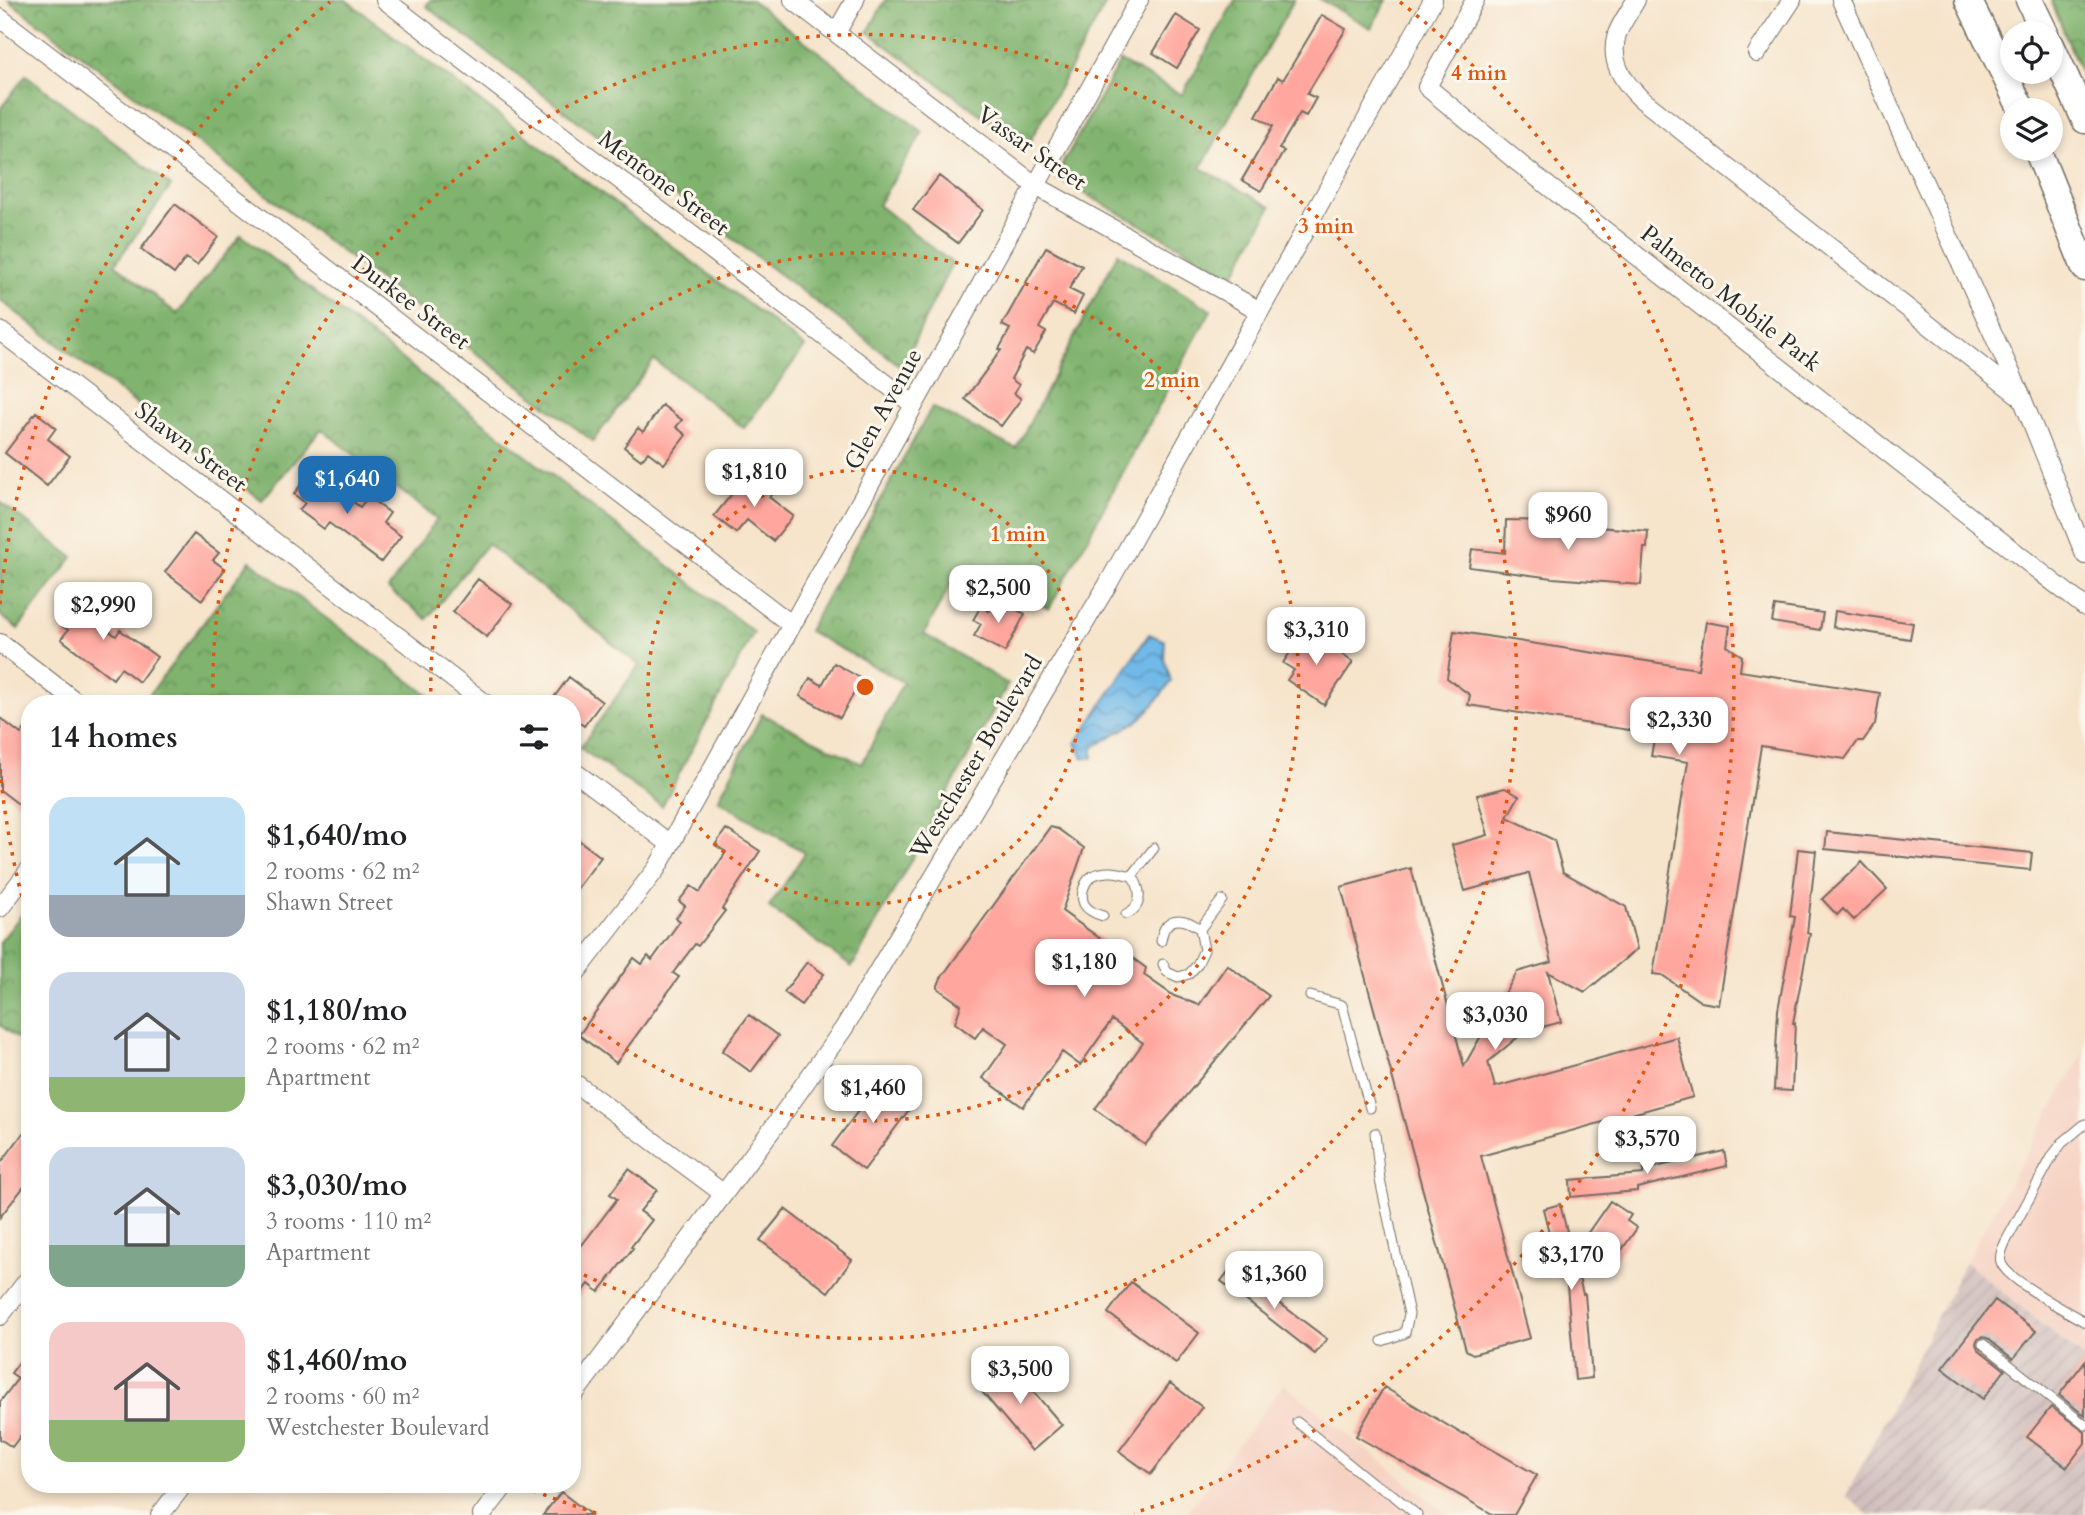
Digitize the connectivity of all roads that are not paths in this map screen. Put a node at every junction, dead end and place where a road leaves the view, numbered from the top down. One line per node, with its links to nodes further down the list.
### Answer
1 (385, 0): 25 (street, Mentone Street)
2 (793, 0): 14 (street, Vassar Street)
3 (855, 0): 14 (street)
4 (1139, 0): 20 (street, Glen Avenue)
5 (1433, 0): 22 (street, Westchester Boulevard)
6 (1475, 0): 27 (street, Palmetto Mobile Park)
7 (1636, 0): 24 (street)
8 (1792, 0): 15 (street)
9 (1841, 0): 24 (street)
10 (1968, 0): 17 (main road)
11 (2029, 0): 13 (main road)
12 (0, 18): 28 (street, Durkee Street)
13 (2039, 21)
14 (836, 33): 20 (street, Vassar Street)
15 (1757, 53)
16 (2063, 71): 18 (main road)
17 (2016, 98)
18 (2085, 120)
19 (2042, 161): 21 (main road)
20 (1036, 186): 22 (street, Vassar Street); 25 (street, Glen Avenue)
21 (2085, 268)
22 (1260, 311): 50 (street, Westchester Boulevard)
23 (0, 331): 31 (street, Shawn Street)
24 (2022, 398): 26 (street)
25 (914, 405): 28 (street, Glen Avenue)
26 (2085, 555)
27 (2085, 607)
28 (792, 625): 33 (street, Glen Avenue)
29 (0, 643): 30 (street)
30 (67, 695)
31 (474, 695)
32 (581, 777): 33 (street)
33 (670, 844): 44 (street, Glen Avenue)
34 (1154, 848): 35 (lane)
35 (1132, 876): 39 (lane); 40 (lane)
36 (21, 881): 38 (street)
37 (1222, 900): 41 (lane)
38 (0, 908)
39 (1126, 914)
40 (1103, 916)
41 (1200, 929): 42 (lane); 43 (lane)
42 (1161, 941)
43 (1163, 964)
44 (581, 966)
45 (1310, 996): 47 (lane)
46 (581, 1088): 50 (street)
47 (1370, 1108)
48 (2085, 1124): 53 (lane)
49 (1375, 1133): 54 (lane)
50 (724, 1195): 56 (street, Westchester Boulevard)
51 (21, 1289): 52 (street)
52 (0, 1316)
53 (2085, 1322)
54 (1382, 1341)
55 (1983, 1344): 58 (lane)
56 (581, 1385)
57 (1297, 1422): 63 (lane)
58 (2085, 1425)
59 (177, 1493): 61 (street)
60 (499, 1493): 62 (street)
61 (160, 1515)
62 (482, 1515)
63 (1417, 1515)

